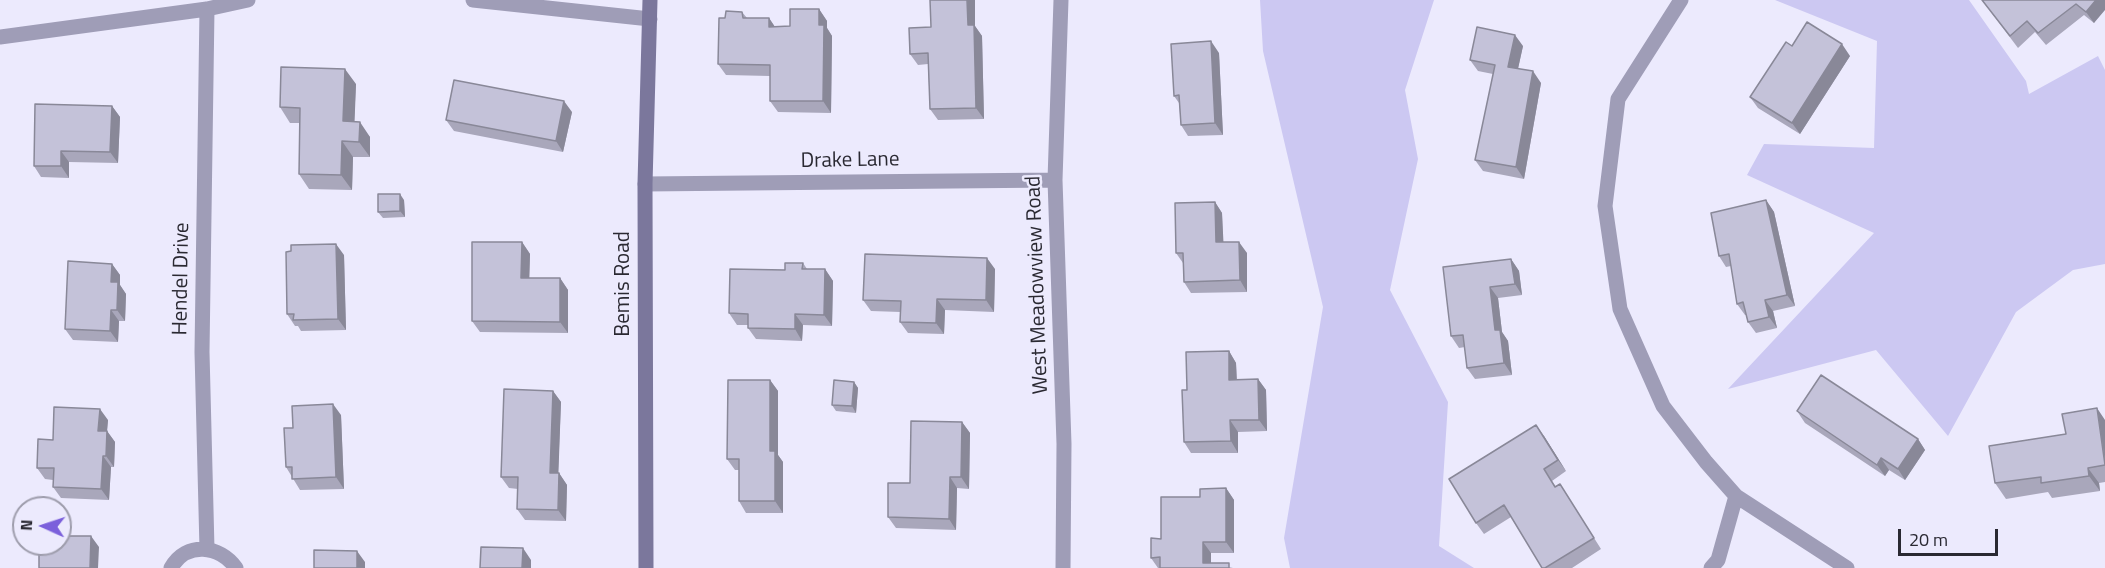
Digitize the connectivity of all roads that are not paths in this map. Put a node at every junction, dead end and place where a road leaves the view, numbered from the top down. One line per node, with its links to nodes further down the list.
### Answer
1 (248, 0): 6 (street)
2 (473, 0): 7 (street)
3 (650, 0): 7 (street, Bemis Road)
4 (1061, 0): 9 (street, West Meadowview Road)
5 (1681, 0): 11 (street)
6 (207, 9): 8 (street); 12 (street, Hendel Drive)
7 (650, 19): 10 (street, Bemis Road)
8 (0, 37)
9 (1055, 180): 10 (street, Drake Lane); 16 (street, West Meadowview Road)
10 (645, 184): 15 (street, Bemis Road)
11 (1736, 496): 17 (street); 18 (street)
12 (207, 549): 13 (street); 14 (street)
13 (171, 568)
14 (236, 568)
15 (646, 568)
16 (1063, 568)
17 (1711, 568)
18 (1847, 568)

